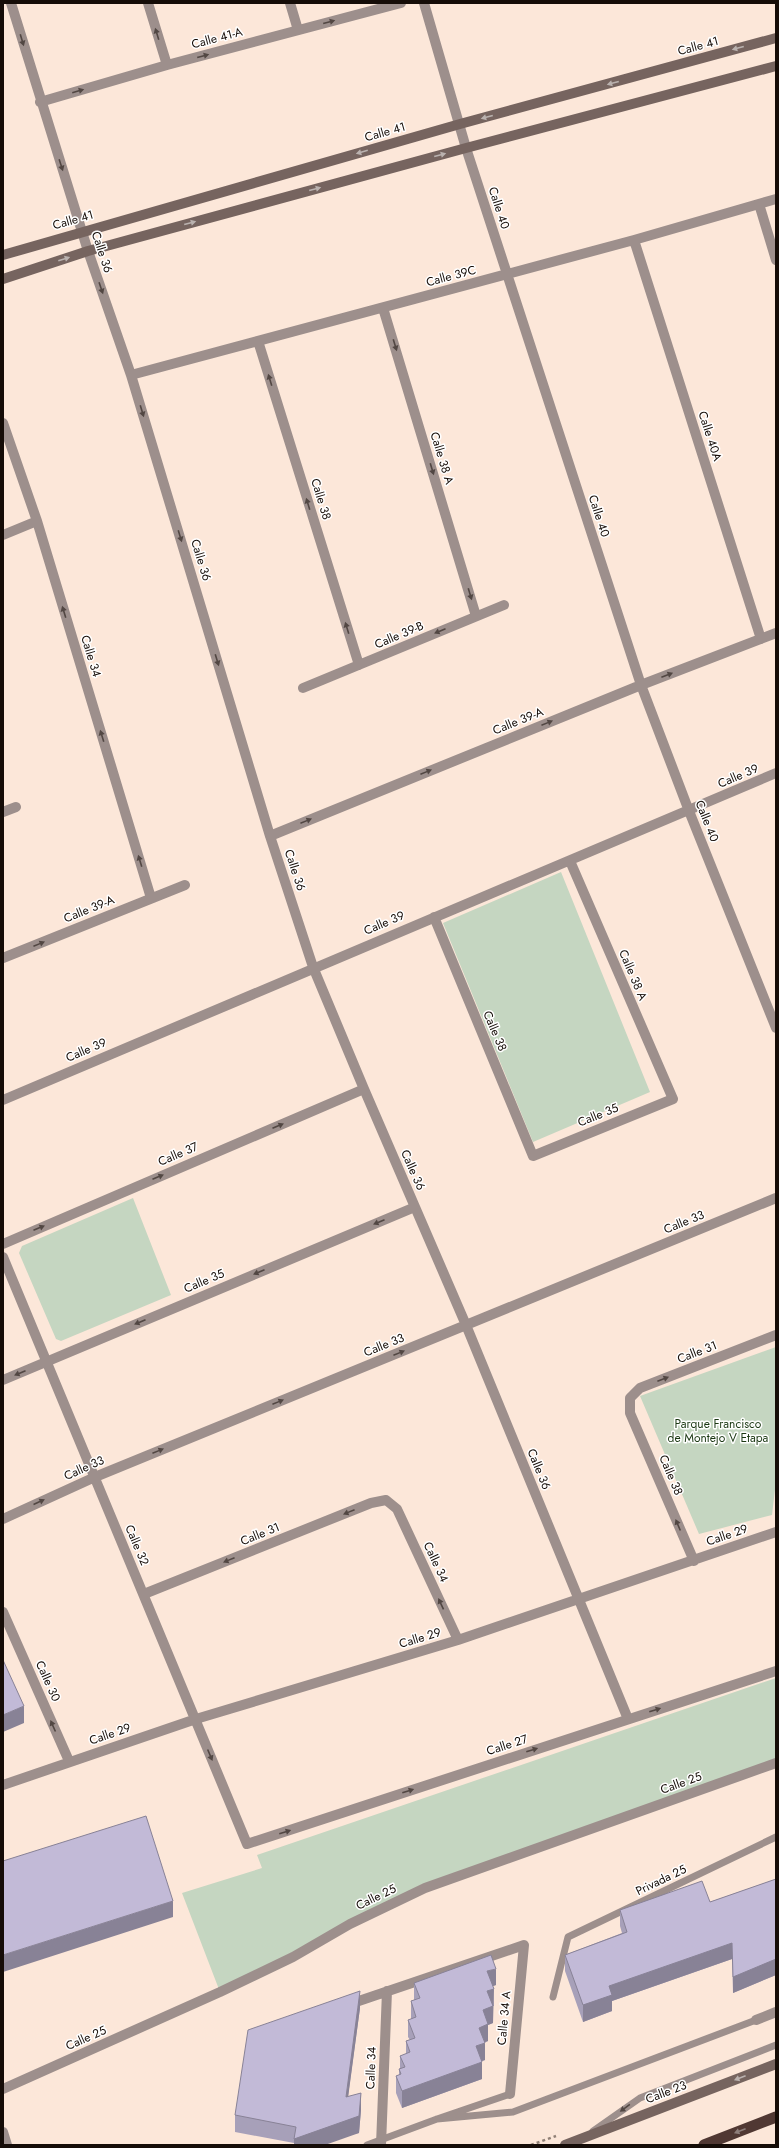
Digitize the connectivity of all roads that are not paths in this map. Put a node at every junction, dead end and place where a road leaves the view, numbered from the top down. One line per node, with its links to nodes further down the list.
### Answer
1 (11, 3): 10 (street, Calle 36, one-way to 10)
2 (148, 3): 8 (street, one-way to 2)
3 (290, 3): 6 (street)
4 (402, 3): 6 (street, Calle 41-A, one-way to 4)
5 (424, 3): 11 (street, Calle 40)
6 (298, 30): 8 (street, Calle 41-A, one-way to 6)
7 (776, 38): 11 (main road, Calle 41, one-way to 11)
8 (167, 65): 10 (street, Calle 41-A, one-way to 8)
9 (776, 66): 12 (main road)
10 (40, 102): 15 (street, Calle 36, one-way to 15)
11 (460, 124): 12 (street, Calle 40); 15 (main road, Calle 41, one-way to 15)
12 (466, 148): 17 (main road, one-way to 12); 20 (street, Calle 40)
13 (776, 199): 14 (street, Calle 39C)
14 (759, 204): 16 (street, Calle 39C); 19 (street)
15 (82, 231): 17 (street, Calle 36); 18 (main road, Calle 41)
16 (634, 240): 20 (street, Calle 39C); 31 (street, Calle 40A)
17 (88, 251): 21 (main road, one-way to 17); 24 (street, Calle 36, one-way to 24)
18 (3, 255)
19 (776, 260)
20 (507, 275): 22 (street, Calle 39C); 33 (street, Calle 40)
21 (3, 279)
22 (384, 308): 23 (street, Calle 39C); 29 (street, Calle 38 A, one-way to 29)
23 (258, 341): 24 (street, Calle 39C); 32 (street, Calle 38, one-way to 23)
24 (131, 375): 39 (street, Calle 36, one-way to 39)
25 (4, 429): 26 (street, Calle 34)
26 (36, 521): 27 (street); 42 (street, Calle 34, one-way to 26)
27 (3, 535)
28 (504, 605): 29 (street, Calle 39-B)
29 (476, 616): 32 (street, Calle 39-B, one-way to 32)
30 (776, 633): 31 (street, Calle 39-A)
31 (761, 639): 33 (street, Calle 39-A, one-way to 31)
32 (359, 665): 34 (street, Calle 39-B)
33 (641, 685): 37 (street, Calle 40); 39 (street, Calle 39-A, one-way to 33)
34 (303, 688)
35 (776, 774): 37 (street, Calle 39)
36 (16, 807): 38 (street)
37 (688, 811): 40 (street, Calle 39); 46 (street, Calle 40)
38 (3, 812)
39 (270, 836): 45 (street, Calle 36)
40 (570, 861): 43 (street, Calle 39); 48 (street, Calle 38 A)
41 (185, 885): 42 (street, Calle 39-A)
42 (152, 898): 44 (street, Calle 39-A, one-way to 42)
43 (434, 917): 45 (street, Calle 39); 50 (street, Calle 38)
44 (3, 958)
45 (313, 967): 47 (street, Calle 36); 49 (street, Calle 39)
46 (776, 1028)
47 (364, 1089): 52 (street, Calle 36); 53 (street, Calle 37, one-way to 47)
48 (672, 1099): 50 (street, Calle 35)
49 (3, 1100)
50 (533, 1156)
51 (776, 1198): 55 (street, Calle 33)
52 (415, 1207): 55 (street, Calle 36); 57 (street, Calle 35, one-way to 57)
53 (3, 1244)
54 (3, 1257): 57 (street, Calle 32)
55 (466, 1325): 60 (street, Calle 33, one-way to 55); 66 (street, Calle 36)
56 (776, 1335): 59 (street, Calle 31, one-way to 56)
57 (47, 1361): 58 (street, Calle 35, one-way to 58); 60 (street, Calle 32)
58 (3, 1380)
59 (630, 1398): 64 (street, Calle 38, one-way to 59)
60 (95, 1477): 62 (street, Calle 33, one-way to 60); 65 (street, Calle 32)
61 (386, 1500): 65 (street, Calle 31, one-way to 65); 68 (street, Calle 34, one-way to 61)
62 (3, 1518)
63 (776, 1532): 64 (street, Calle 29)
64 (694, 1560): 66 (street, Calle 29)
65 (144, 1594): 70 (street, Calle 32)
66 (578, 1600): 68 (street, Calle 29); 71 (street, Calle 36)
67 (3, 1612): 72 (street, Calle 30, one-way to 67)
68 (458, 1640): 70 (street, Calle 29)
69 (776, 1672): 71 (street, Calle 27, one-way to 69)
70 (196, 1719): 72 (street, Calle 29); 76 (street, Calle 32, one-way to 76)
71 (628, 1719): 76 (street, Calle 27, one-way to 71)
72 (69, 1761): 74 (street, Calle 29)
73 (776, 1763): 84 (street, Calle 25)
74 (3, 1784)
75 (776, 1837): 78 (lane, Privada 25)
76 (247, 1844)
77 (387, 1991): 79 (street); 85 (street, Calle 34 A); 90 (street, Calle 34)
78 (553, 1997)
79 (336, 2009)
80 (776, 2012): 81 (street)
81 (756, 2020): 87 (lane)
82 (776, 2045): 89 (lane, one-way to 89)
83 (776, 2064): 89 (main road, Calle 23, one-way to 89)
84 (3, 2089)
85 (510, 2094): 87 (lane)
86 (776, 2117): 94 (highway, one-way to 94)
87 (437, 2119): 90 (lane)
88 (3, 2132): 91 (street)
89 (585, 2137): 93 (main road, Calle 23)
90 (381, 2142): 92 (lane)
91 (7, 2145)
92 (367, 2145)
93 (565, 2145)
94 (704, 2145)

